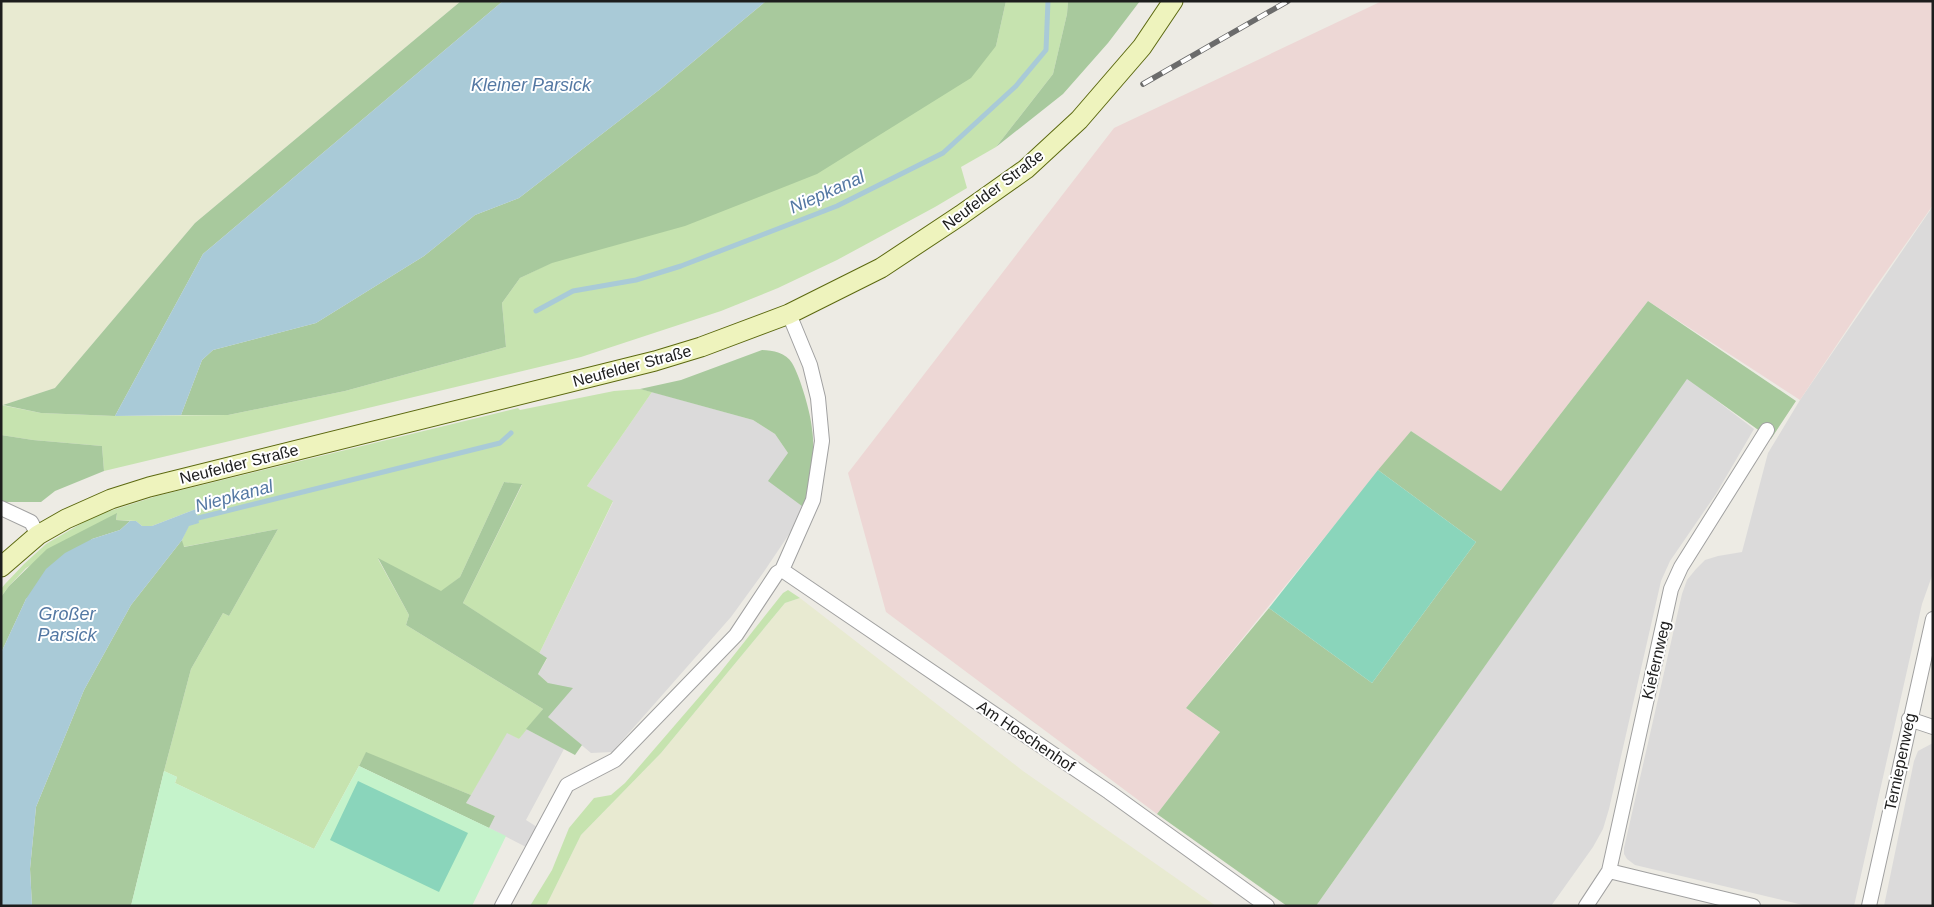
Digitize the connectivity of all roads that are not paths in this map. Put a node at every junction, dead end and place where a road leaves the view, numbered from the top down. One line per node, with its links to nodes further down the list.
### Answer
1 (1173, 1): 2 (main road, Neufelder Straße)
2 (789, 314): 5 (main road, Neufelder Straße); 7 (street)
3 (1767, 430): 11 (street, Kiefernweg)
4 (1, 508): 5 (street)
5 (38, 536): 6 (main road, Neufelder Straße)
6 (1, 567)
7 (782, 570): 12 (street); 13 (street, Am Hoschenhof)
8 (1933, 619): 9 (street, Terniepenweg)
9 (1909, 719): 10 (street); 16 (street, Terniepenweg)
10 (1933, 727)
11 (1609, 872): 14 (street, Kiefernweg); 15 (street)
12 (502, 906)
13 (1267, 906)
14 (1586, 906)
15 (1753, 906)
16 (1869, 906)

